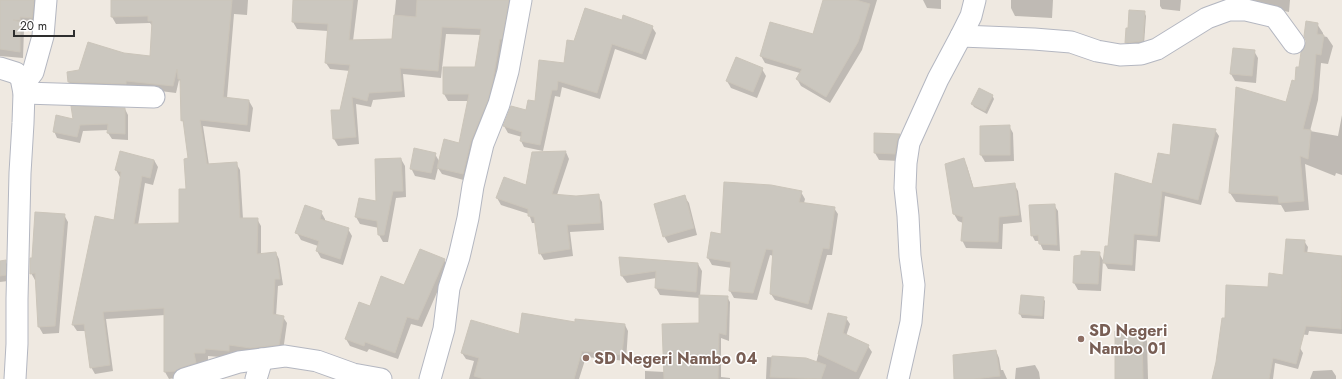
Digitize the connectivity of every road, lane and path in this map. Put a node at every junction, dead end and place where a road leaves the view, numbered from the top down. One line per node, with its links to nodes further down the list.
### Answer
1 (46, 0): 7 (street)
2 (521, 0): 14 (street)
3 (975, 0): 4 (street)
4 (961, 36): 5 (street); 15 (street)
5 (1294, 43)
6 (0, 68): 7 (street)
7 (24, 89): 8 (street); 10 (street)
8 (154, 97)
9 (262, 359): 11 (street); 12 (street); 13 (street)
10 (15, 379)
11 (184, 379)
12 (256, 379)
13 (381, 379)
14 (430, 379)
15 (898, 379)

